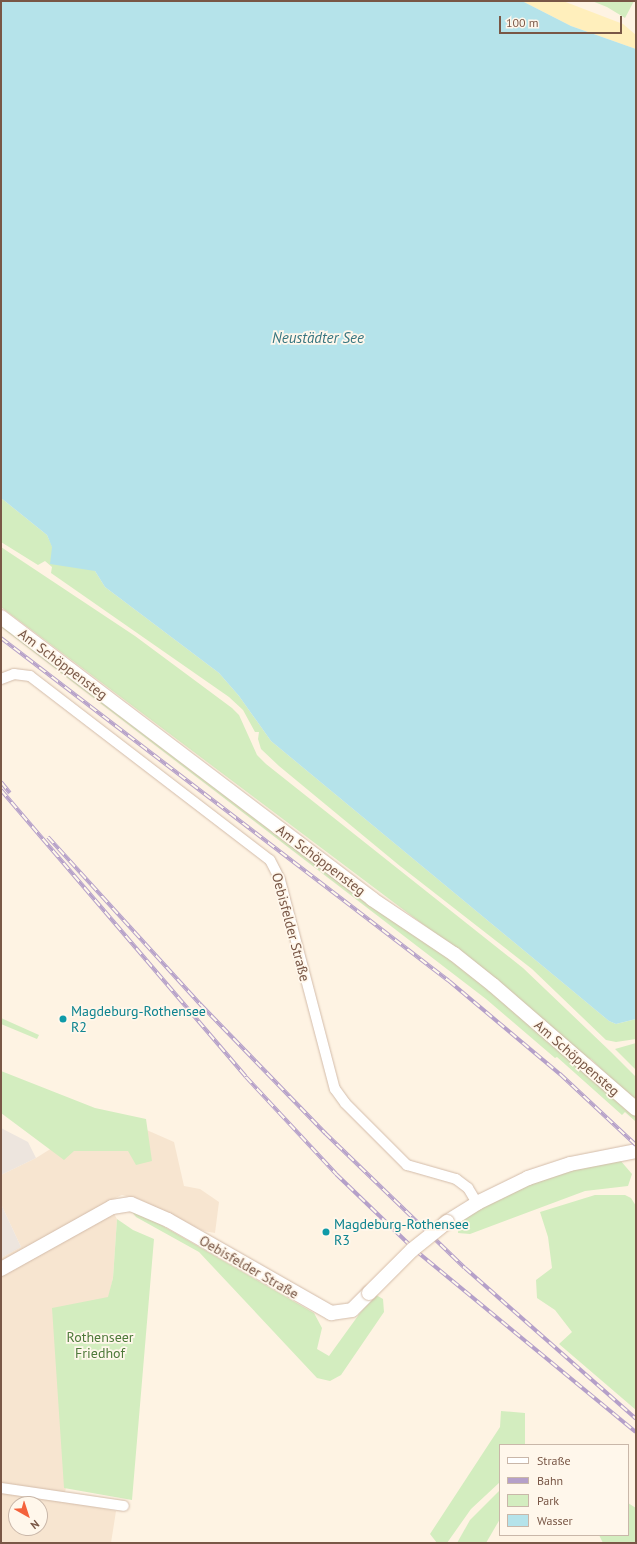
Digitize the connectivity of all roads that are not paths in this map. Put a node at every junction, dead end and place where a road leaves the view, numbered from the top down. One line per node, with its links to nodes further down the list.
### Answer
1 (1, 616): 3 (street, Am Schöppensteg)
2 (1, 680): 5 (street, Oebisfelder Straße)
3 (636, 1110)
4 (636, 1151): 5 (street, Oebisfelder Straße)
5 (477, 1203): 6 (street, Oebisfelder Straße, bridge)
6 (1, 1269)
7 (1, 1488): 8 (street)
8 (124, 1506)

